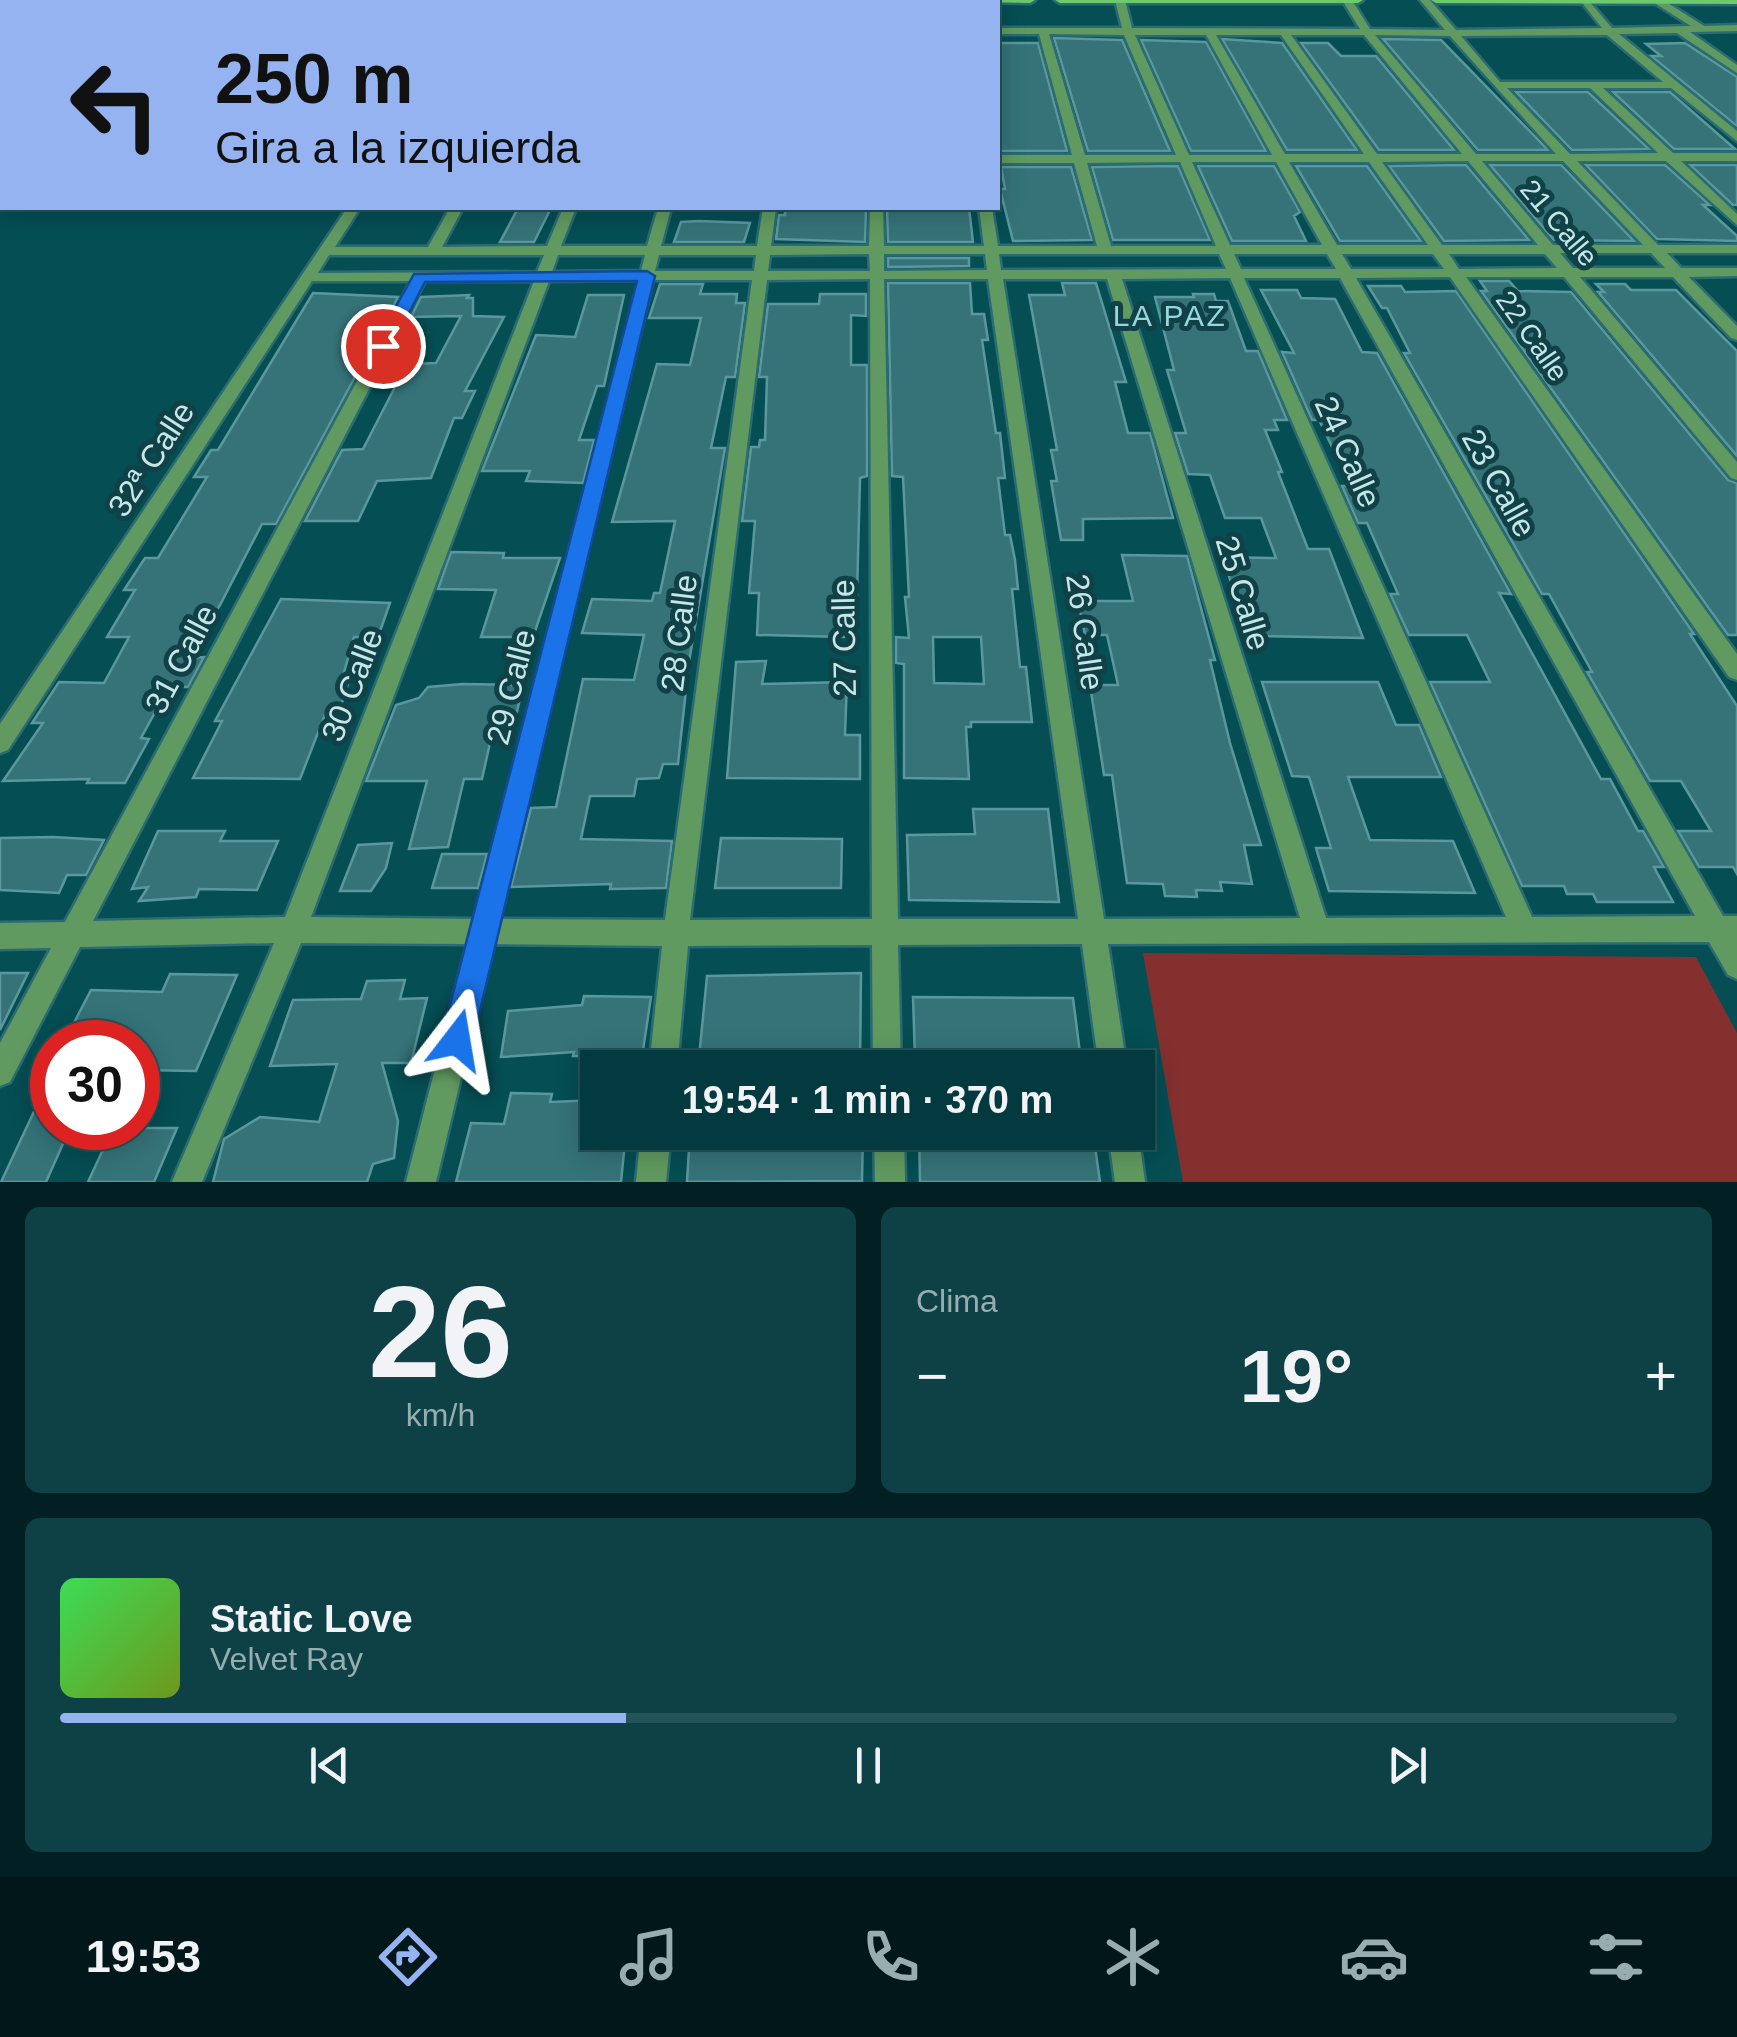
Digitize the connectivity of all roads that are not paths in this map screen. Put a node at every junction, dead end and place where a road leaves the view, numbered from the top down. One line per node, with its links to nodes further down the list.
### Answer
1 (1030, 0): 9 (street)
2 (1060, 0): 3 (street)
3 (1120, 0): 4 (street); 17 (street, 24 Calle)
4 (1347, 0): 5 (street); 19 (street, 21 Calle)
5 (1358, 0)
6 (1425, 0): 22 (street)
7 (1436, 0): 8 (street)
8 (1474, 0): 11 (street)
9 (1000, 1)
10 (1737, 1): 12 (street)
11 (1584, 2): 12 (street); 23 (street)
12 (1658, 2): 13 (street)
13 (1700, 27): 14 (street); 15 (street)
14 (1737, 28)
15 (1679, 29): 23 (street); 24 (street)
16 (1043, 30): 17 (street); 20 (street); 37 (street)
17 (1128, 30): 18 (street); 33 (street, 24 Calle)
18 (1208, 30): 21 (street); 29 (street, 23 Calle)
19 (1366, 30): 21 (street); 22 (street); 31 (street, 21 Calle)
20 (1000, 31)
21 (1283, 31): 30 (street, 22 Calle)
22 (1453, 31): 23 (street); 25 (street)
23 (1612, 32): 27 (street)
24 (1737, 70)
25 (1498, 85): 26 (street); 34 (street)
26 (1593, 85): 27 (street); 35 (street)
27 (1677, 85): 28 (street)
28 (1737, 137)
29 (1281, 156): 30 (street); 33 (street); 47 (street, 23 Calle)
30 (1372, 156): 31 (street); 46 (street, 22 Calle)
31 (1472, 157): 34 (street); 56 (street, 21 Calle)
32 (1737, 157): 35 (street)
33 (1186, 158): 37 (street); 55 (street, 24 Calle)
34 (1566, 158): 35 (street); 57 (street)
35 (1670, 158): 45 (street)
36 (1000, 159): 37 (street)
37 (1083, 159): 54 (street)
38 (353, 210): 59 (street, 32ª Calle)
39 (455, 210): 48 (street)
40 (568, 210): 49 (street, 30 Calle)
41 (663, 210): 50 (street, 29 Calle)
42 (769, 210): 51 (street, 28 Calle)
43 (876, 210): 52 (street, 27 Calle)
44 (985, 210): 53 (street, 26 Calle)
45 (1737, 222)
46 (1440, 248): 47 (street); 56 (street); 69 (street, 22 Calle)
47 (1330, 249): 55 (street); 67 (street, 23 Calle)
48 (433, 250): 49 (street); 59 (street)
49 (550, 250): 50 (street); 73 (street, 30 Calle)
50 (653, 250): 51 (street); 70 (street, 29 Calle)
51 (762, 250): 52 (street); 68 (street, 28 Calle)
52 (876, 250): 53 (street); 65 (street, 27 Calle)
53 (993, 250): 54 (street); 63 (street, 26 Calle)
54 (1106, 250): 55 (street)
55 (1226, 250): 66 (street, 24 Calle)
56 (1548, 250): 57 (street); 60 (street, 21 Calle)
57 (1654, 250): 58 (street); 61 (street)
58 (1737, 250)
59 (324, 251): 71 (street, 32ª Calle)
60 (1567, 272): 61 (street); 69 (street); 75 (street, 21 Calle)
61 (1674, 272): 62 (street); 74 (street)
62 (1737, 272)
63 (997, 273): 64 (street); 65 (street); 84 (street, 26 Calle)
64 (1112, 273): 66 (street); 81 (street, 25 Calle)
65 (874, 274): 68 (street); 83 (street, 27 Calle)
66 (1236, 274): 67 (street); 78 (street, 24 Calle)
67 (1346, 274): 69 (street); 79 (street, 23 Calle)
68 (759, 275): 70 (street); 85 (street, 28 Calle)
69 (1458, 275): 76 (street, 22 Calle)
70 (647, 276): 73 (street); 82 (street, 29 Calle)
71 (307, 277): 72 (street); 77 (street, 32ª Calle)
72 (420, 277): 73 (street); 87 (street, 31 Calle)
73 (542, 277): 80 (street, 30 Calle)
74 (1737, 335)
75 (1737, 474)
76 (1737, 671)
77 (0, 743)
78 (1524, 928): 79 (street); 81 (street)
79 (1727, 929): 88 (street, 23 Calle)
80 (293, 930): 82 (street); 87 (street); 96 (street, 30 Calle)
81 (1317, 930): 84 (street)
82 (484, 932): 85 (street); 97 (street, 29 Calle)
83 (884, 932): 84 (street); 85 (street); 90 (street, 27 Calle)
84 (1092, 932): 91 (street, 26 Calle)
85 (676, 933): 89 (street, 28 Calle)
86 (0, 936): 87 (street)
87 (72, 936): 92 (street, 31 Calle)
88 (1737, 966)
89 (665, 1050)
90 (887, 1050)
91 (1110, 1050)
92 (0, 1072)
93 (655, 1150): 98 (street)
94 (889, 1150): 99 (street)
95 (1126, 1150): 100 (street)
96 (188, 1182)
97 (422, 1182)
98 (652, 1182)
99 (890, 1182)
100 (1130, 1182)

